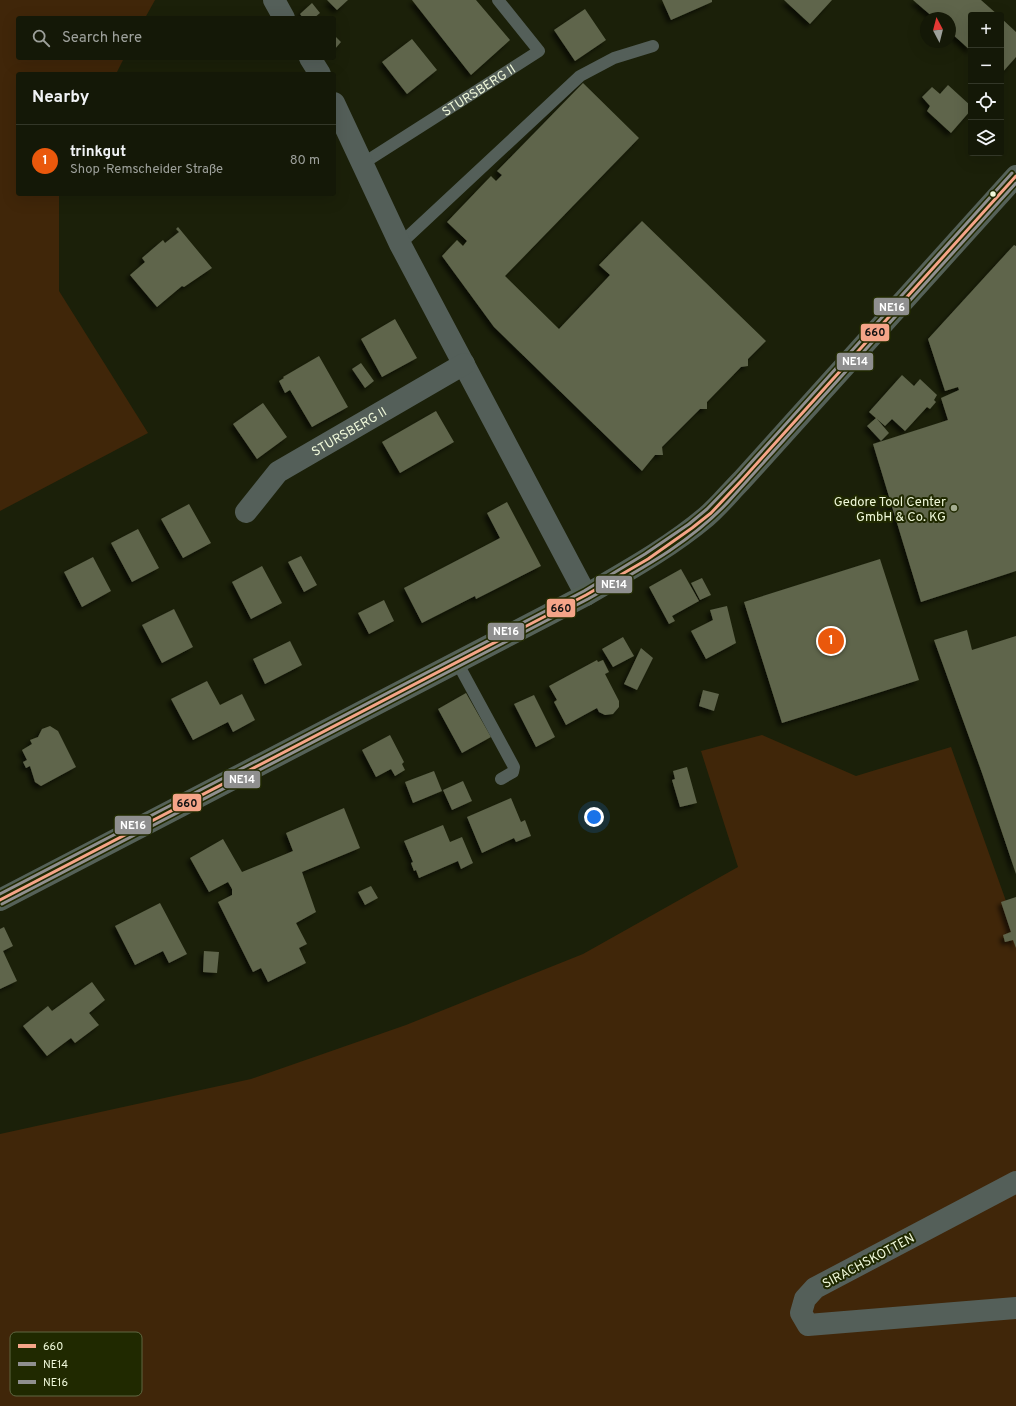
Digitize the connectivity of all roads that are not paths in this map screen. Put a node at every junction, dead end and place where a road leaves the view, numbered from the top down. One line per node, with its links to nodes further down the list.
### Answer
1 (274, 0): 3 (street)
2 (498, 0): 8 (lane, STURSBERG II)
3 (283, 16)
4 (653, 46): 10 (lane)
5 (311, 60): 6 (street)
6 (319, 72)
7 (336, 107): 8 (street)
8 (362, 164): 10 (street)
9 (1016, 176): 13 (main road)
10 (400, 244): 11 (street)
11 (464, 364): 12 (street, STURSBERG II); 13 (street)
12 (246, 512)
13 (586, 595): 14 (main road)
14 (457, 662): 15 (lane); 16 (main road)
15 (501, 779)
16 (0, 900)
17 (1016, 1182): 18 (street, SIRACHSKOTTEN)
18 (1016, 1308)

